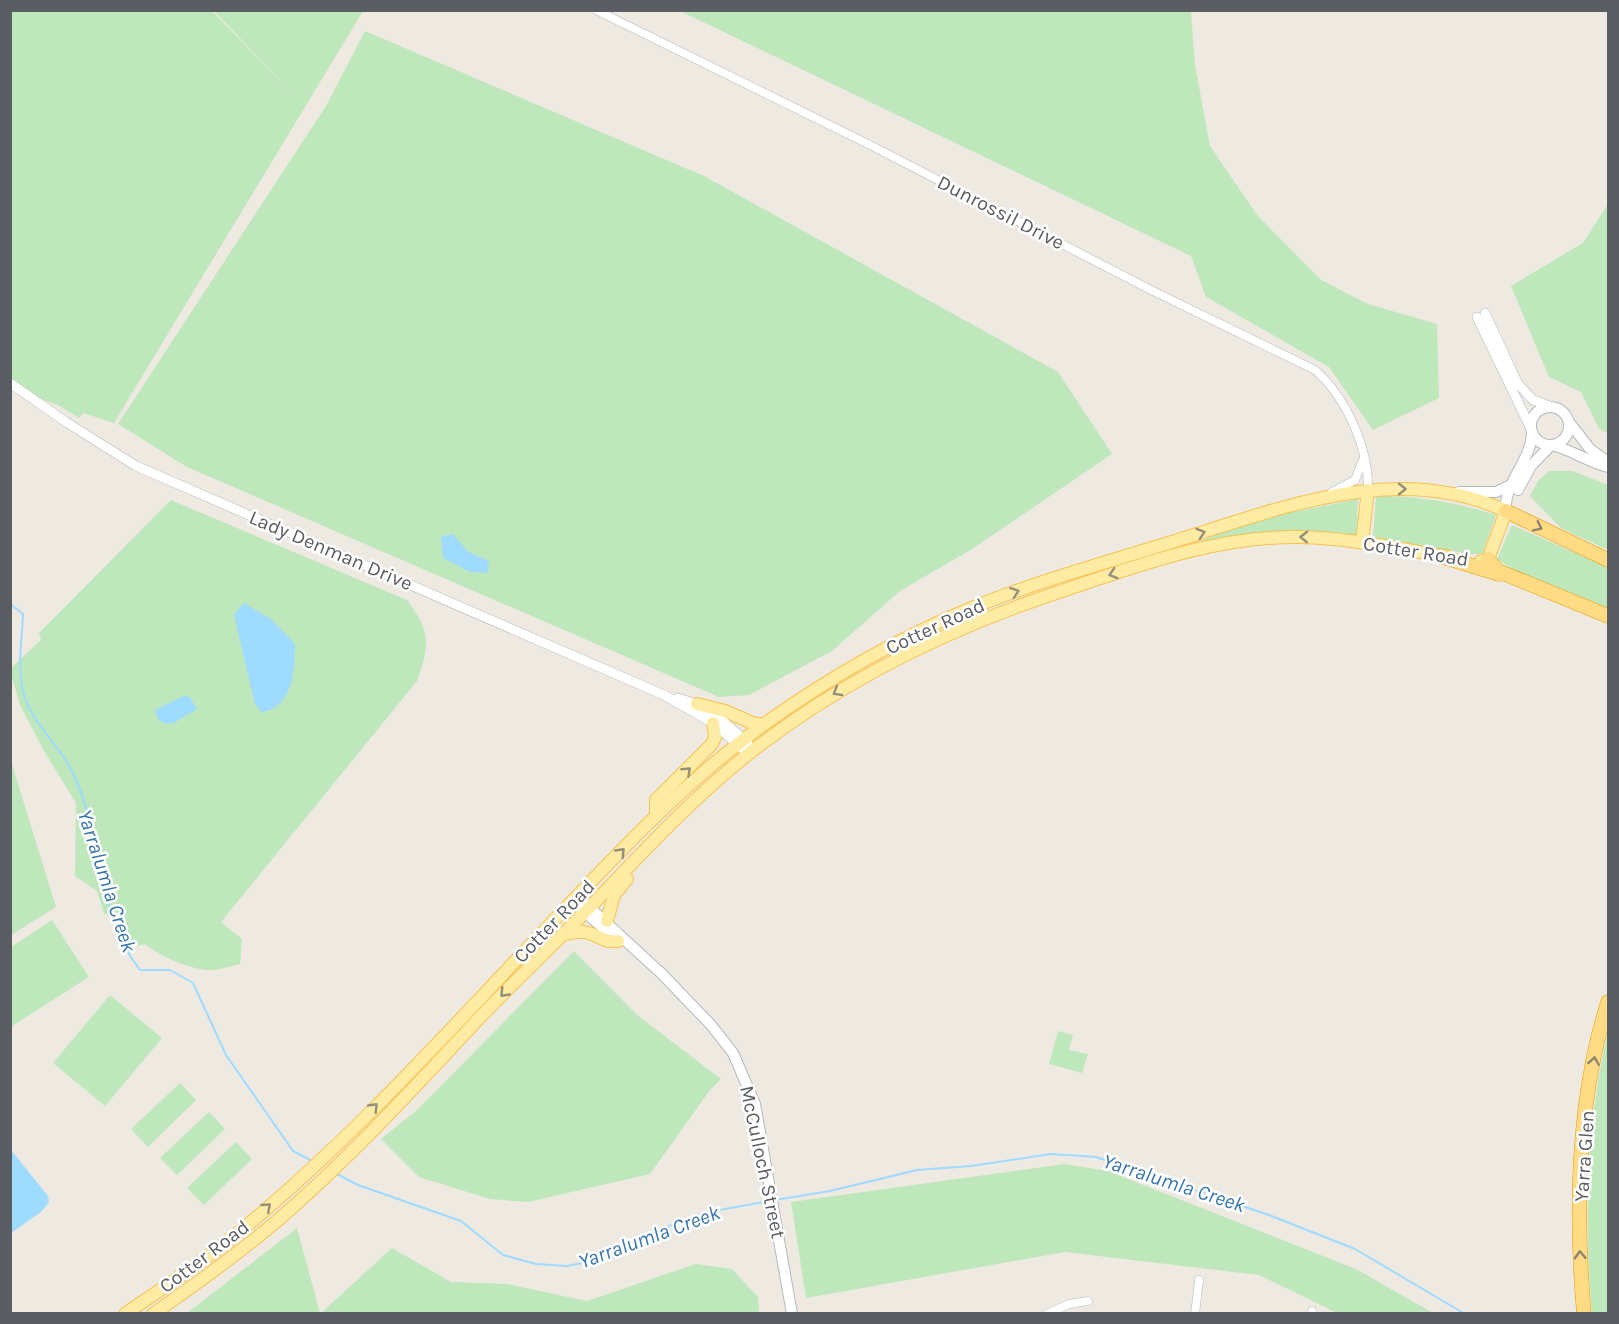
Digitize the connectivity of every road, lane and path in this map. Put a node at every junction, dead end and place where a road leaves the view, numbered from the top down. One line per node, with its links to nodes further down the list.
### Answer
1 (596, 10): 7 (street, Dunrossil Drive)
2 (10, 383): 21 (street, Lady Denman Drive)
3 (1555, 408): 4 (main road); 5 (main road); 5 (street)
4 (1569, 422): 6 (main road); 8 (main road)
5 (1532, 431): 6 (main road); 10 (main road)
6 (1551, 445): 9 (main road); 14 (main road)
7 (1364, 458): 11 (street, Dunrossil Drive); 13 (street)
8 (1608, 462)
9 (1608, 467)
10 (1513, 483): 12 (main road); 14 (main road)
11 (1368, 490): 12 (main road, Cotter Road, one-way to 12); 13 (main road, Cotter Road); 15 (main road)
12 (1435, 491): 14 (main road, Cotter Road)
13 (1316, 497): 24 (main road, Cotter Road, one-way to 13)
14 (1506, 512): 17 (main road, Cotter Road); 18 (highway, one-way to 18)
15 (1362, 542): 16 (main road, Cotter Road); 26 (main road, Cotter Road, one-way to 26)
16 (1440, 556): 17 (main road, Cotter Road); 19 (highway)
17 (1488, 559): 19 (highway)
18 (1608, 560)
19 (1512, 577): 20 (highway)
20 (1608, 616)
21 (664, 694): 22 (street, Lady Denman Drive); 23 (street, Lady Denman Drive)
22 (697, 704): 24 (main road); 25 (street, Lady Denman Drive)
23 (712, 723): 25 (street, Lady Denman Drive); 27 (main road, one-way to 23)
24 (764, 724): 25 (main road, Cotter Road)
25 (741, 742): 26 (street, Lady Denman Drive); 27 (main road, Cotter Road)
26 (751, 752): 28 (main road, Cotter Road)
27 (656, 816): 29 (main road, Cotter Road, one-way to 27)
28 (669, 825): 30 (main road, Cotter Road); 31 (main road)
29 (575, 899): 30 (main road, McCulloch Street); 37 (main road, Cotter Road, one-way to 29)
30 (587, 910): 31 (main road, McCulloch Street); 32 (main road, Cotter Road); 33 (main road, McCulloch Street)
31 (607, 921): 33 (main road, McCulloch Street)
32 (560, 936): 33 (main road); 38 (main road, Cotter Road, one-way to 38)
33 (624, 943): 39 (main road, McCulloch Street)
34 (1608, 1002): 42 (highway, Yarra Glen, one-way to 34)
35 (1199, 1280): 41 (street)
36 (1088, 1301): 40 (street)
37 (125, 1314)
38 (153, 1314)
39 (792, 1314)
40 (1047, 1314)
41 (1195, 1314)
42 (1584, 1314)

